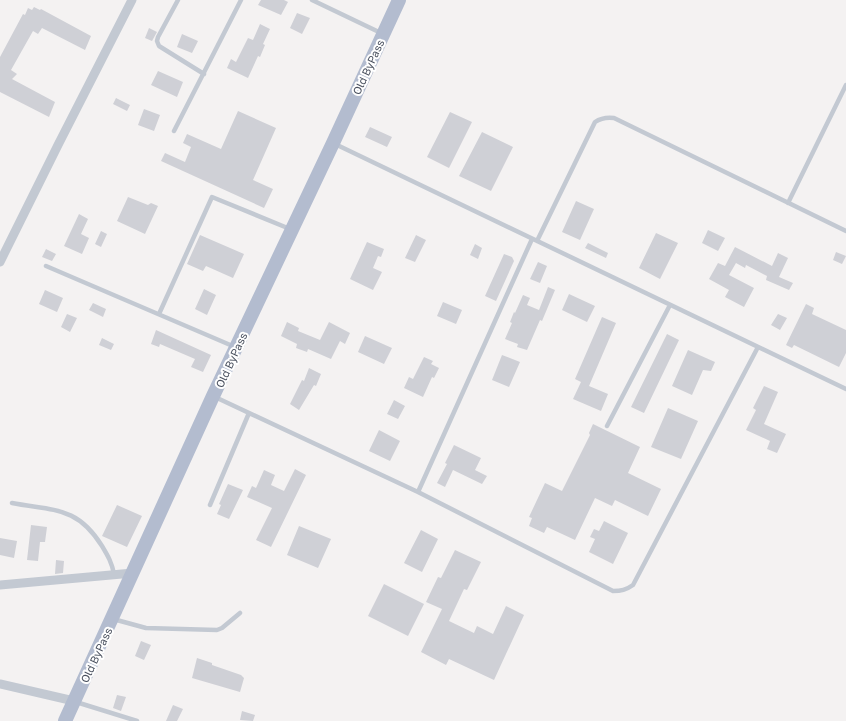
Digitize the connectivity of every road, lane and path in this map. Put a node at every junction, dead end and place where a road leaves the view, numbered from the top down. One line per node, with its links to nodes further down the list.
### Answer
1 (132, 0): 17 (street)
2 (178, 0): 7 (lane)
3 (241, 0): 7 (lane)
4 (312, 0): 6 (lane)
5 (399, 0): 6 (main road, Old ByPass)
6 (384, 34): 12 (main road, Old ByPass)
7 (204, 74): 11 (lane)
8 (846, 85): 9 (lane)
9 (840, 96): 10 (lane); 13 (lane)
10 (846, 99)
11 (174, 131)
12 (333, 143): 14 (main road, Old ByPass); 16 (lane)
13 (788, 203): 15 (lane); 16 (lane)
14 (291, 230): 20 (lane); 22 (main road, Old ByPass)
15 (846, 231)
16 (535, 240): 19 (lane); 28 (lane)
17 (0, 262)
18 (46, 266): 20 (lane)
19 (670, 305): 21 (lane); 27 (lane)
20 (159, 314): 22 (lane)
21 (758, 347): 24 (lane); 28 (lane)
22 (237, 348): 25 (main road, Old ByPass)
23 (846, 382): 24 (lane)
24 (845, 388)
25 (213, 396): 26 (lane); 31 (main road, Old ByPass)
26 (249, 413): 28 (lane); 30 (lane)
27 (607, 426)
28 (418, 492)
29 (12, 503): 32 (lane)
30 (210, 505)
31 (133, 573): 32 (street); 35 (main road, Old ByPass)
32 (114, 574): 33 (street)
33 (0, 585)
34 (240, 614): 35 (lane)
35 (112, 619): 37 (main road, Old ByPass)
36 (0, 684): 37 (street)
37 (74, 701): 38 (main road, Old ByPass); 39 (lane)
38 (65, 721)
39 (137, 721)

